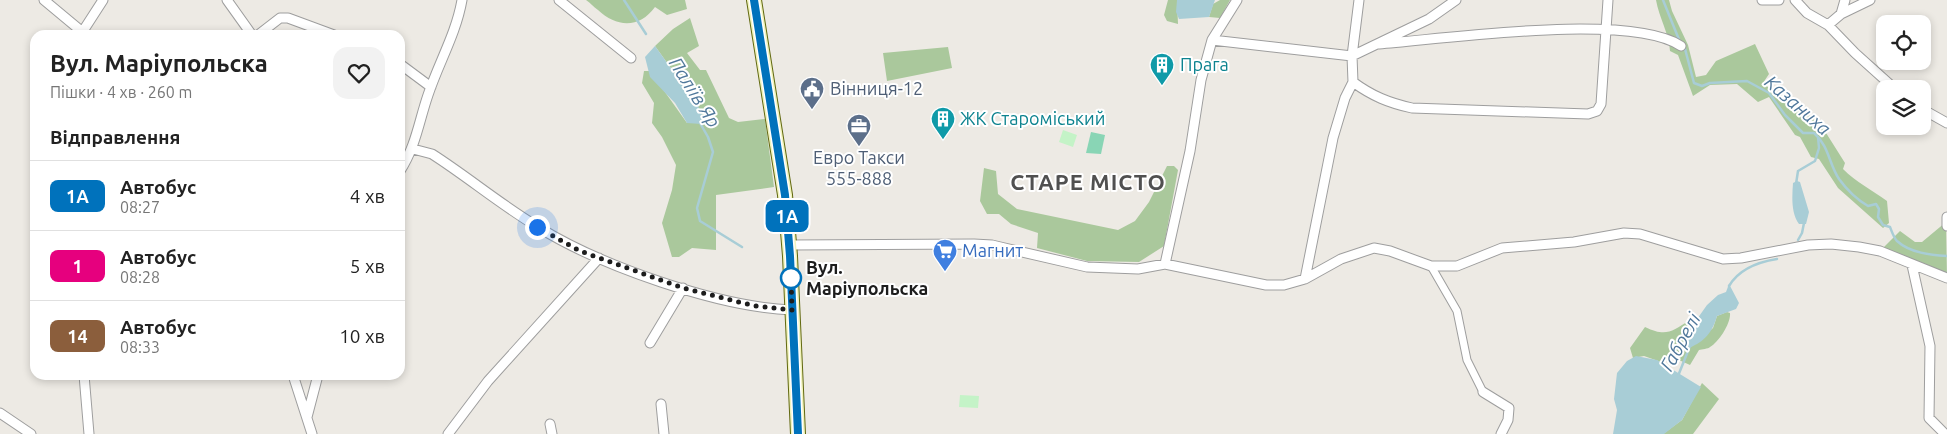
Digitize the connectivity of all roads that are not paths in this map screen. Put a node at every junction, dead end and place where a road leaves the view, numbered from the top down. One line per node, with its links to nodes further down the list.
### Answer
1 (44, 0): 19 (street)
2 (103, 0): 20 (street)
3 (227, 0): 21 (street)
4 (462, 0): 32 (street)
5 (559, 0): 28 (street)
6 (754, 0): 39 (main road)
7 (1237, 0): 24 (street)
8 (1359, 0): 27 (street)
9 (1456, 0): 25 (street)
10 (1608, 0): 18 (street)
11 (1762, 0): 12 (street)
12 (1780, 0)
13 (1795, 0): 17 (street)
14 (1846, 0): 16 (street)
15 (1870, 0): 16 (street)
16 (1841, 14): 17 (street)
17 (1828, 25): 30 (street)
18 (1605, 29): 25 (street); 26 (street); 31 (street)
19 (80, 30)
20 (86, 30)
21 (248, 30)
22 (264, 30): 23 (street)
23 (320, 30)
24 (1212, 40): 27 (street); 41 (street)
25 (1379, 44): 27 (street)
26 (1681, 46)
27 (1352, 56): 31 (street)
28 (631, 58)
29 (405, 68): 32 (street)
30 (1885, 80)
31 (1353, 82): 45 (street)
32 (431, 87): 35 (street)
33 (1931, 114): 34 (street)
34 (1947, 122)
35 (412, 149): 36 (street); 40 (street)
36 (405, 161)
37 (1947, 217): 38 (street)
38 (1947, 226)
39 (790, 245): 41 (street); 47 (main road)
40 (599, 258): 46 (street); 59 (street)
41 (1165, 264): 45 (street)
42 (1912, 265): 43 (street); 44 (street); 63 (street)
43 (1431, 266): 45 (street); 52 (street)
44 (1947, 278)
45 (1305, 279)
46 (683, 288): 47 (street); 48 (street)
47 (792, 310): 61 (main road)
48 (650, 343)
49 (84, 380): 57 (street)
50 (295, 380): 55 (street)
51 (317, 380): 55 (street)
52 (1483, 392): 62 (street)
53 (661, 404): 60 (street)
54 (0, 414): 56 (street)
55 (307, 417): 58 (street)
56 (31, 434)
57 (88, 434)
58 (312, 434)
59 (448, 434)
60 (664, 434)
61 (798, 434)
62 (1501, 434)
63 (1945, 434)

